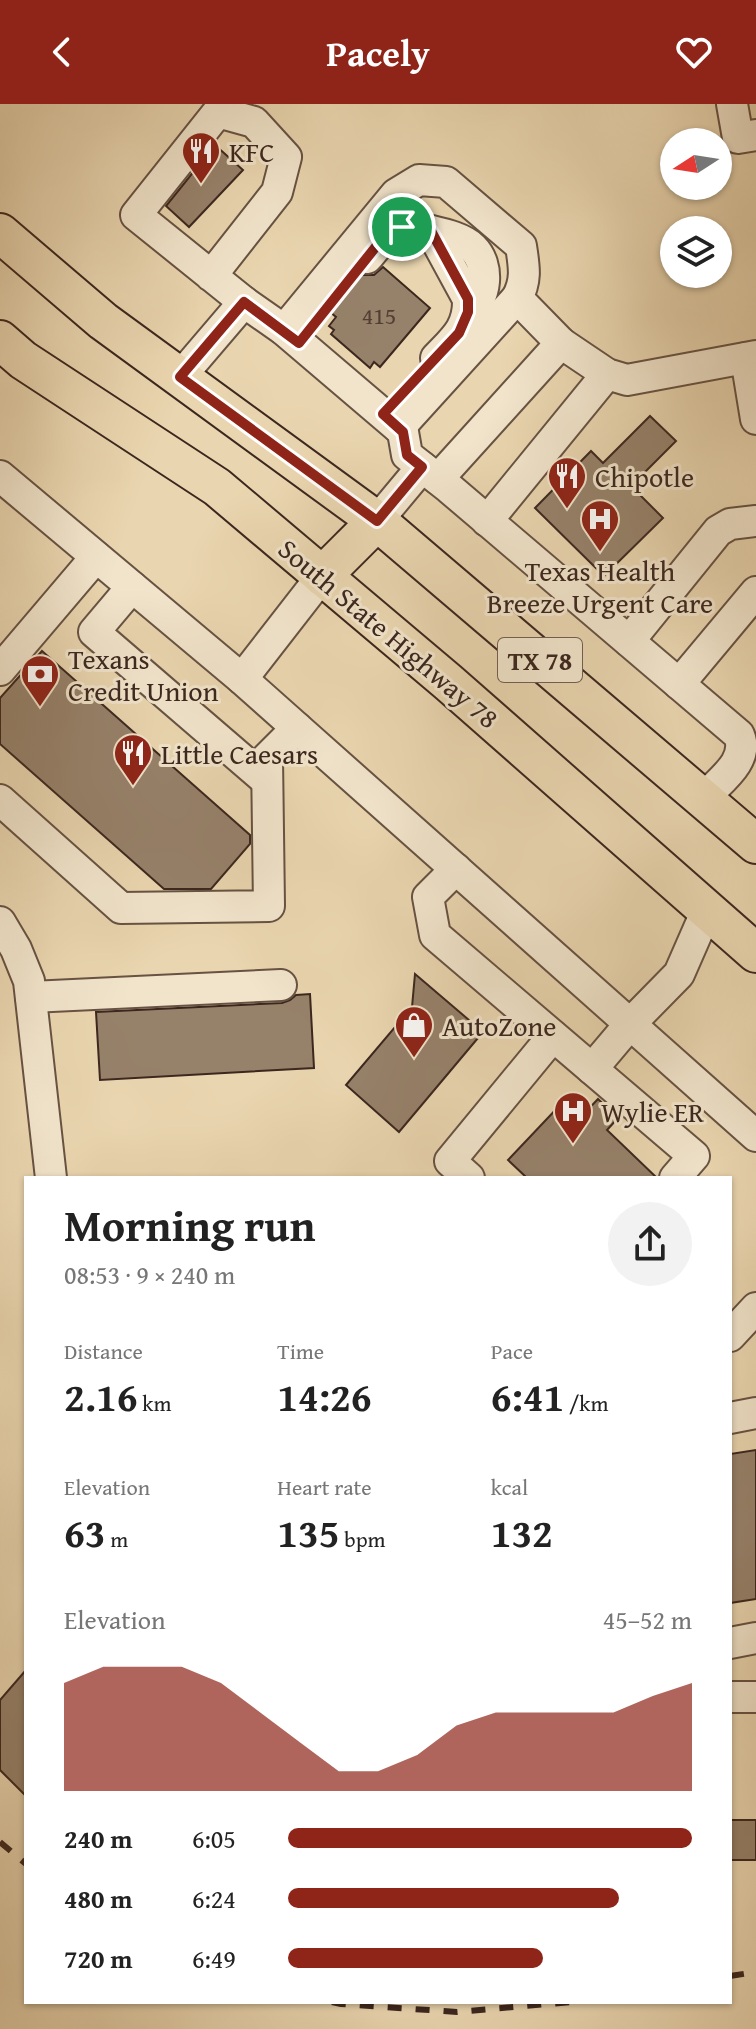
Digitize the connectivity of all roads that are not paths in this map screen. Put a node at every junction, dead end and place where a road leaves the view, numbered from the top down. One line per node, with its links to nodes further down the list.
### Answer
1 (732, 104): 2 (street)
2 (756, 135)
3 (0, 233): 12 (main road, TX 78)
4 (211, 276): 4 (street); 6 (street)
5 (517, 298): 7 (street); 9 (street); 14 (street)
6 (244, 302): 7 (street); 12 (street)
7 (292, 337): 14 (street); 14 (street)
8 (0, 340): 21 (main road, South State Highway 78 / TX 78)
9 (561, 343): 11 (street); 15 (street)
10 (751, 357): 11 (street); 13 (street)
11 (607, 374): 18 (street)
12 (180, 377): 17 (main road, TX 78)
13 (756, 419)
14 (391, 421): 15 (street)
15 (430, 473): 17 (street); 18 (street)
16 (0, 476): 20 (street)
17 (377, 521): 21 (main road); 30 (main road, TX 78)
18 (487, 521): 24 (street)
19 (756, 521): 24 (street)
20 (96, 557): 22 (street); 25 (street)
21 (322, 576): 26 (street); 34 (main road, South State Highway 78 / TX 78)
22 (132, 587): 26 (street); 29 (street)
23 (756, 592): 27 (street)
24 (629, 641): 27 (street)
25 (0, 670)
26 (242, 679): 28 (street)
27 (679, 684): 30 (street)
28 (297, 728): 29 (street); 33 (street)
29 (267, 781): 31 (street)
30 (703, 799): 32 (main road, TX 78)
31 (0, 800)
32 (756, 844)
33 (456, 869): 39 (street); 40 (street)
34 (707, 910): 36 (main road, South State Highway 78 / TX 78); 39 (street)
35 (0, 922): 38 (street)
36 (756, 953)
37 (281, 985): 38 (street)
38 (31, 997): 43 (street)
39 (630, 1024): 41 (street); 42 (street)
40 (553, 1036): 41 (street); 44 (street)
41 (592, 1069): 45 (street)
42 (756, 1136)
43 (51, 1176)
44 (467, 1176)
45 (677, 1176)
46 (756, 1308): 47 (street)
47 (732, 1334)
48 (756, 1413): 49 (street)
49 (732, 1418)
50 (756, 1638): 51 (street)
51 (732, 1643)
52 (732, 1697): 53 (street)
53 (756, 1697)

